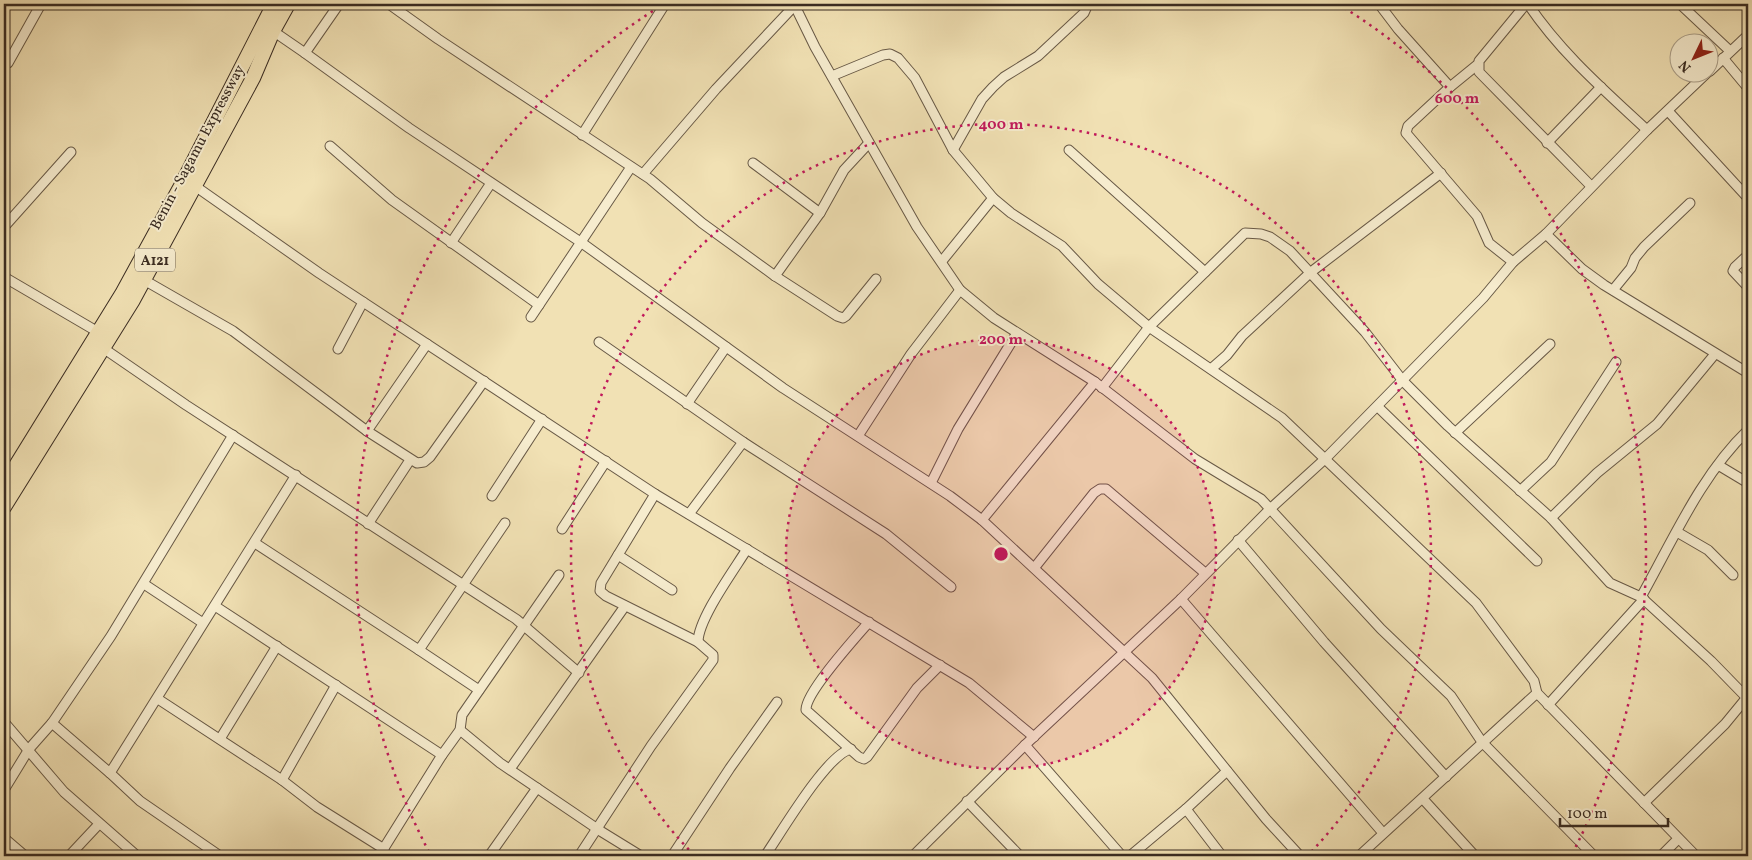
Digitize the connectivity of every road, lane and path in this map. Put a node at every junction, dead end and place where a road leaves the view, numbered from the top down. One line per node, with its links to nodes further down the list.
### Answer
1 (41, 4): 18 (street)
2 (274, 4): 65 (highway, A121)
3 (288, 4): 12 (highway, Benin - Sagamu Expressway / A121)
4 (339, 4): 15 (street)
5 (389, 4): 27 (street)
6 (665, 4): 27 (street)
7 (795, 4): 20 (street); 37 (street)
8 (1088, 4): 31 (street)
9 (1380, 4): 22 (street)
10 (1527, 4): 19 (street); 23 (street)
11 (1680, 4): 14 (street)
12 (273, 31): 15 (street); 39 (highway, Benin - Sagamu Expressway / A121)
13 (1748, 35): 14 (street)
14 (1730, 51): 16 (street)
15 (305, 53): 38 (street)
16 (1723, 58): 17 (street); 24 (street)
17 (1720, 61)
18 (8, 63)
19 (1477, 66): 22 (street); 29 (street)
20 (832, 76): 28 (street); 31 (street)
21 (1698, 82): 25 (street)
22 (1450, 87): 36 (street)
23 (1601, 87): 26 (street); 29 (street)
24 (1748, 88)
25 (1668, 111): 26 (street); 42 (street)
26 (1648, 130): 40 (street)
27 (582, 135): 35 (street)
28 (869, 143): 44 (street); 50 (street)
29 (1547, 143): 40 (street)
30 (330, 146): 48 (street)
31 (953, 150): 41 (street)
32 (1069, 150): 52 (street)
33 (71, 152): 45 (street)
34 (753, 163): 44 (street)
35 (631, 167): 37 (street); 47 (street)
36 (1441, 173): 51 (street); 53 (street)
37 (643, 174): 54 (street)
38 (491, 183): 47 (street); 48 (street)
39 (195, 186): 57 (highway, Benin - Sagamu Expressway / A121); 61 (street)
40 (1591, 186): 46 (street)
41 (993, 198): 50 (street); 64 (street)
42 (1748, 198)
43 (1690, 203): 60 (street)
44 (820, 213): 54 (street)
45 (4, 227)
46 (1546, 234): 51 (street); 60 (street)
47 (582, 242): 62 (street); 70 (street)
48 (451, 243): 62 (street)
49 (1748, 255): 58 (street)
50 (942, 261): 59 (street)
51 (1513, 262): 78 (street)
52 (1205, 272): 53 (street); 64 (street)
53 (1311, 272): 75 (street); 78 (street)
54 (775, 276): 56 (street)
55 (4, 277): 65 (street)
56 (876, 279)
57 (144, 280): 71 (highway, Benin - Sagamu Expressway / A121); 84 (street)
58 (1748, 287)
59 (960, 290): 66 (street); 87 (street)
60 (1613, 290): 73 (street)
61 (364, 302): 68 (street); 72 (street)
62 (539, 305): 63 (street)
63 (531, 317)
64 (1149, 327): 75 (street); 79 (street)
65 (98, 332): 93 (highway, A121)
66 (1017, 334): 79 (street); 95 (street)
67 (600, 342): 80 (street)
68 (427, 344): 77 (street); 84 (street)
69 (1550, 344): 85 (street)
70 (726, 347): 80 (street); 87 (street)
71 (103, 348): 86 (street); 101 (highway, Benin - Sagamu Expressway / A121)
72 (338, 349)
73 (1714, 354): 76 (street); 104 (street)
74 (1616, 362): 98 (street)
75 (1211, 369): 89 (street)
76 (1748, 373)
77 (484, 381): 82 (street); 90 (street)
78 (1403, 382): 81 (street); 85 (street)
79 (1098, 385): 102 (street); 105 (street)
80 (687, 404): 88 (street)
81 (1378, 406): 89 (street); 114 (street)
82 (542, 419): 91 (street); 100 (street)
83 (1748, 430): 92 (street)
84 (367, 431): 90 (street)
85 (1455, 433): 98 (street)
86 (233, 435): 94 (street); 119 (street)
87 (858, 436): 95 (street)
88 (743, 442): 103 (street); 121 (street)
89 (1326, 458): 102 (street); 138 (street)
90 (410, 460): 107 (street)
91 (606, 461): 99 (street); 108 (street)
92 (1718, 465): 96 (street); 109 (street)
93 (8, 468): 97 (highway, A121)
94 (296, 475): 107 (street); 111 (street)
95 (930, 483): 105 (street)
96 (1748, 483)
97 (4, 484)
98 (1520, 491): 104 (street)
99 (655, 494): 103 (street); 113 (street)
100 (492, 496)
101 (4, 507)
102 (1270, 509): 110 (street); 148 (street)
103 (689, 514): 112 (street)
104 (1551, 518): 123 (street)
105 (982, 520): 115 (street)
106 (505, 523): 120 (street)
107 (368, 524): 120 (street)
108 (562, 529)
109 (1677, 532): 118 (street); 123 (street)
110 (1238, 540): 116 (street); 156 (street)
111 (255, 543): 125 (street); 132 (street)
112 (747, 549): 127 (street); 130 (street)
113 (618, 555): 122 (street); 126 (street)
114 (1537, 562)
115 (1035, 567): 116 (street); 133 (street)
116 (1205, 573): 124 (street)
117 (559, 575): 129 (street)
118 (1733, 575)
119 (144, 584): 128 (street); 144 (street)
120 (463, 585): 129 (street); 132 (street)
121 (951, 586)
122 (672, 590)
123 (1643, 598): 140 (street); 142 (street)
124 (1181, 599): 133 (street); 166 (street)
125 (215, 606): 128 (street); 131 (street)
126 (626, 606): 130 (street); 135 (street)
127 (869, 622): 134 (street); 151 (street)
128 (203, 624): 139 (street)
129 (525, 626): 135 (street); 137 (street)
130 (698, 642): 165 (street)
131 (277, 646): 136 (street); 147 (street)
132 (419, 650): 137 (street)
133 (1125, 651): 146 (street); 154 (street)
134 (940, 665): 146 (street); 151 (street)
135 (579, 673): 153 (street)
136 (336, 685): 152 (street); 157 (street)
137 (479, 690): 145 (street)
138 (1537, 693): 142 (street); 148 (street)
139 (158, 698): 147 (street); 155 (street)
140 (1748, 698): 162 (street)
141 (776, 702): 177 (street)
142 (1548, 705): 162 (street)
143 (4, 722): 150 (street)
144 (52, 723): 150 (street); 155 (street)
145 (460, 730): 152 (street); 153 (street)
146 (1034, 737): 149 (street)
147 (220, 739): 157 (street)
148 (1482, 742): 156 (street); 187 (street)
149 (1026, 745): 161 (street); 181 (street)
150 (29, 749): 159 (street); 164 (street)
151 (851, 749): 178 (street)
152 (442, 755): 169 (street)
153 (510, 769): 158 (street)
154 (1227, 771): 163 (street); 184 (street)
155 (110, 773): 173 (street)
156 (1446, 777): 160 (street)
157 (282, 780): 169 (street)
158 (537, 788): 165 (street); 174 (street)
159 (4, 790)
160 (1423, 799): 166 (street); 186 (street)
161 (967, 801): 179 (street); 180 (street)
162 (1644, 803): 168 (street)
163 (1186, 809): 182 (street); 183 (street)
164 (99, 824): 171 (street); 172 (street)
165 (598, 829): 175 (street); 176 (street)
166 (1383, 833): 185 (street)
167 (4, 838): 170 (street)
168 (1678, 839): 188 (street); 189 (street)
169 (381, 853)
170 (25, 856)
171 (69, 856)
172 (137, 856)
173 (220, 856)
174 (489, 856)
175 (579, 856)
176 (641, 856)
177 (672, 856)
178 (765, 856)
179 (913, 856)
180 (1020, 856)
181 (1122, 856)
182 (1130, 856)
183 (1222, 856)
184 (1300, 856)
185 (1359, 856)
186 (1474, 856)
187 (1594, 856)
188 (1661, 856)
189 (1696, 856)

